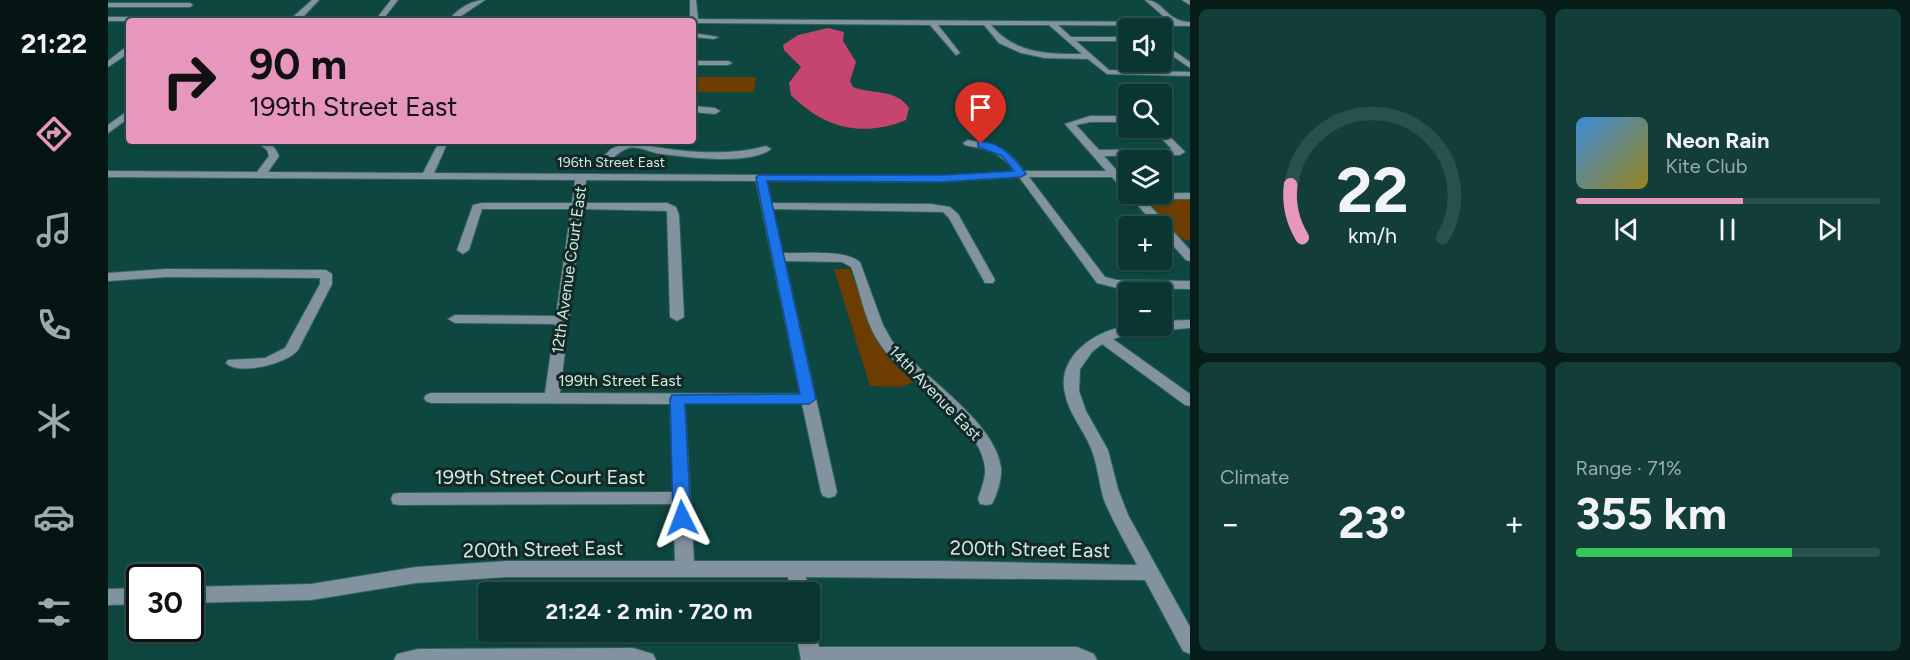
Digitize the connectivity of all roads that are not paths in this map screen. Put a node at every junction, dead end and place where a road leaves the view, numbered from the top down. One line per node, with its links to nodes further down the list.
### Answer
1 (197, 0): 10 (street)
2 (316, 0): 12 (street)
3 (395, 0): 13 (street)
4 (482, 0): 14 (street)
5 (693, 0): 15 (street)
6 (1148, 0): 22 (street)
7 (1185, 0): 8 (street)
8 (1190, 3)
9 (108, 5): 10 (street)
10 (190, 5): 11 (street)
11 (173, 18)
12 (297, 18)
13 (384, 18)
14 (454, 18)
15 (692, 18)
16 (108, 19): 17 (street)
17 (126, 19)
18 (696, 21): 19 (street)
19 (932, 22): 20 (street); 30 (street)
20 (986, 23): 21 (street); 31 (street)
21 (1051, 23): 22 (street); 26 (street)
22 (1177, 24): 23 (street)
23 (1190, 24)
24 (696, 35): 25 (street)
25 (714, 37)
26 (1068, 39): 27 (street); 31 (street)
27 (1118, 39)
28 (126, 51): 34 (street)
29 (1172, 52): 35 (street)
30 (956, 53)
31 (1088, 57): 36 (street)
32 (696, 63): 33 (street)
33 (728, 63)
34 (108, 65)
35 (1190, 66)
36 (1190, 74)
37 (696, 109): 38 (street)
38 (715, 111)
39 (126, 115): 41 (street)
40 (1118, 119): 50 (street)
41 (108, 130)
42 (1166, 138): 50 (street)
43 (968, 142): 53 (street)
44 (264, 144): 55 (street)
45 (442, 144): 56 (street)
46 (631, 144): 51 (street)
47 (635, 144): 49 (street)
48 (766, 149): 49 (street)
49 (703, 153): 58 (street)
50 (1095, 153): 54 (street)
51 (606, 159)
52 (112, 174): 55 (street, 196th Street East); 61 (street)
53 (1021, 174): 54 (street, 196th Street East); 59 (street, 196th Street East); 73 (street)
54 (1114, 174): 60 (street)
55 (260, 175): 56 (street, 196th Street East)
56 (428, 176): 57 (street, 196th Street East)
57 (581, 177): 58 (street, 196th Street East); 65 (street, 12th Avenue Court East)
58 (706, 177): 59 (street, 196th Street East)
59 (761, 178): 66 (street)
60 (1118, 178)
61 (108, 183)
62 (1172, 195): 63 (street)
63 (1190, 196)
64 (1143, 204): 67 (street)
65 (577, 205): 68 (street); 74 (street); 76 (street, 12th Avenue Court East)
66 (768, 206): 69 (street); 72 (street)
67 (1184, 244): 70 (street)
68 (463, 250)
69 (780, 257): 85 (street); 89 (street, 14th Avenue East)
70 (1190, 257)
71 (108, 277): 81 (street)
72 (989, 280)
73 (1190, 285)
74 (677, 317)
75 (455, 319): 76 (street)
76 (561, 320): 83 (street, 12th Avenue Court East)
77 (1190, 324): 78 (street)
78 (1172, 325)
79 (1118, 333): 80 (street)
80 (1103, 338): 86 (street); 93 (street)
81 (233, 363)
82 (431, 398): 83 (street, 199th Street East)
83 (552, 398): 84 (street, 199th Street East)
84 (677, 399): 85 (street, 199th Street East); 88 (street)
85 (809, 399): 87 (street)
86 (1190, 401)
87 (829, 492)
88 (681, 498): 90 (street, 199th Street Court East); 91 (street)
89 (986, 498)
90 (399, 499)
91 (685, 570): 92 (street, 200th Street East); 95 (street, 200th Street East)
92 (796, 571): 93 (street, 200th Street East); 94 (street)
93 (1150, 573): 98 (street)
94 (798, 582)
95 (204, 595)
96 (126, 596): 97 (street)
97 (108, 597)
98 (1188, 638)
99 (808, 642): 100 (street)
100 (810, 658): 104 (street)
101 (434, 659): 102 (street); 103 (street)
102 (404, 660)
103 (646, 660)
104 (1087, 660)

